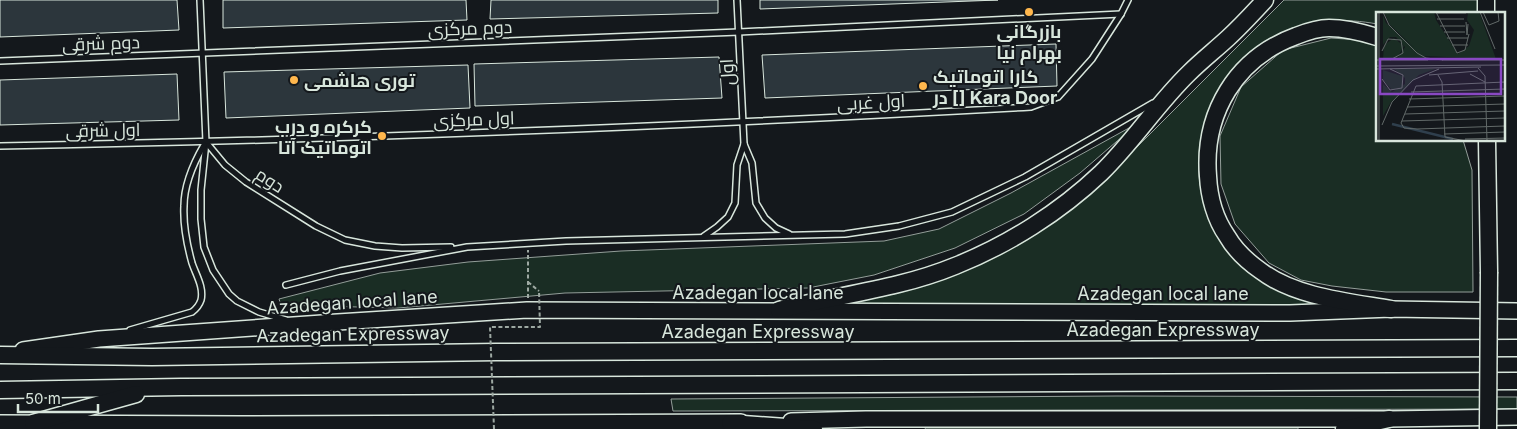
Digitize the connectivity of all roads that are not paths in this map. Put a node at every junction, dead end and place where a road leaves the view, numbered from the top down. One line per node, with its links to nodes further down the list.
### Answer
1 (200, 0): 8 (lane)
2 (737, 0): 6 (lane, اول)
3 (1128, 0): 5 (lane)
4 (1265, 0): 10 (highway)
5 (1121, 14): 6 (lane, دوم مرکزی); 11 (lane, اول غربی)
6 (739, 32): 8 (lane, دوم مرکزی); 11 (lane, اول)
7 (1376, 37): 22 (highway)
8 (202, 52): 9 (lane, دوم شرقی); 14 (lane)
9 (0, 61)
10 (1188, 74): 18 (lane); 23 (highway)
11 (743, 123): 14 (lane, اول مرکزی); 15 (lane, اول)
12 (1476, 141): 17 (highway)
13 (1487, 141): 17 (highway)
14 (206, 142): 16 (lane, اول شرقی); 20 (lane, دوم); 25 (lane); 26 (lane)
15 (744, 144): 18 (lane, اول); 19 (lane, اول)
16 (0, 146)
17 (1488, 182): 39 (highway, bridge)
18 (791, 235): 19 (lane)
19 (703, 236): 20 (lane)
20 (467, 246): 21 (lane)
21 (286, 285)
22 (1391, 309): 23 (main road, Azadegan local lane); 24 (main road, Azadegan local lane)
23 (780, 310): 25 (main road, Azadegan local lane)
24 (1517, 311)
25 (322, 323): 26 (main road, Azadegan local lane)
26 (99, 339): 28 (main road, Azadegan local lane)
27 (1517, 348): 28 (highway, Azadegan Expressway)
28 (0, 354)
29 (1517, 380): 30 (highway)
30 (160, 388): 31 (highway); 36 (highway)
31 (0, 390)
32 (1517, 417): 33 (main road)
33 (1388, 419): 34 (main road); 38 (highway)
34 (730, 422): 36 (main road); 37 (highway)
35 (0, 423): 36 (main road)
36 (32, 423)
37 (814, 429)
38 (1344, 429)
39 (1488, 429)

